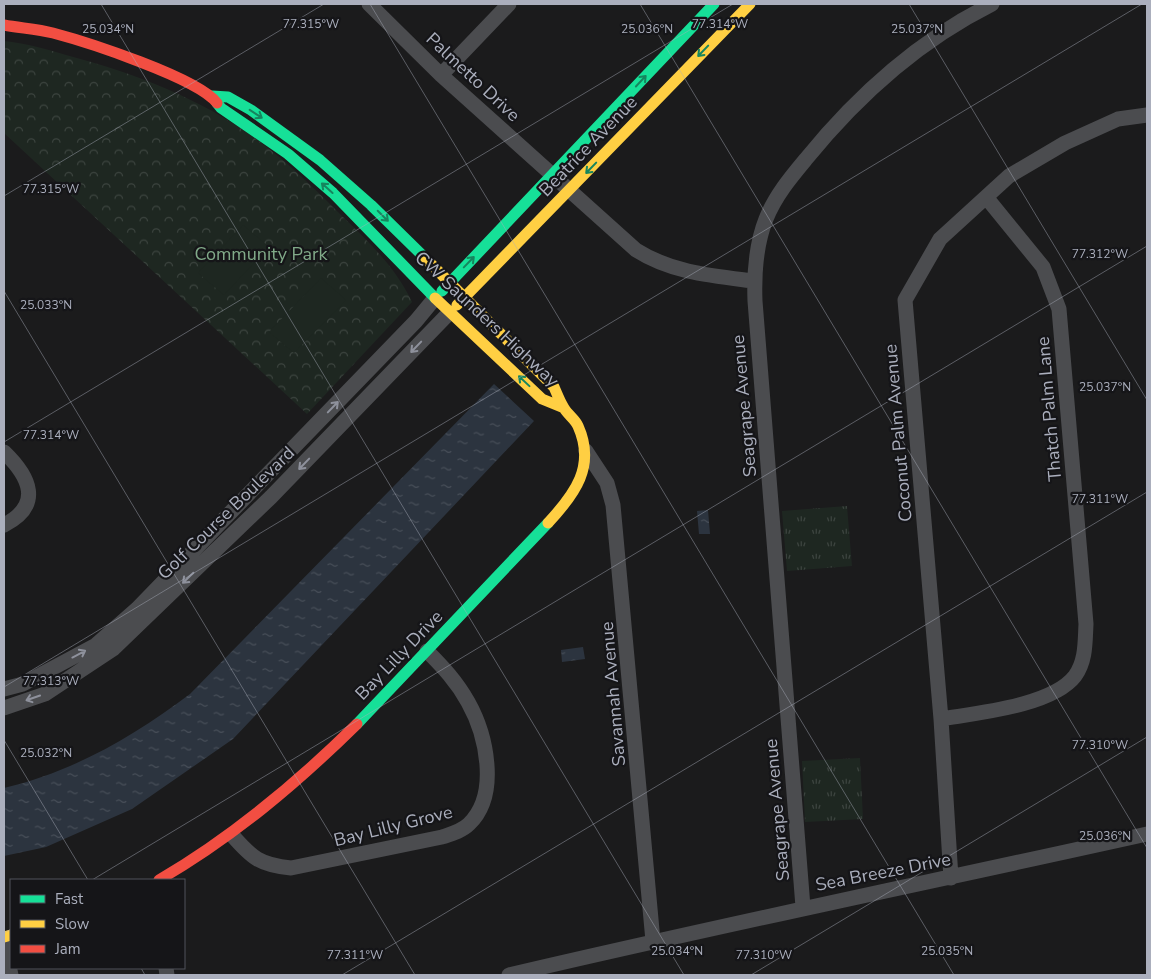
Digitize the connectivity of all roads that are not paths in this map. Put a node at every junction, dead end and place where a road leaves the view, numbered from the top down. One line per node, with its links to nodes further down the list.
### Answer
1 (369, 4): 7 (street, Palmetto Drive)
2 (509, 4): 7 (street)
3 (714, 4): 10 (main road, Beatrice Avenue, one-way to 3)
4 (750, 4): 11 (main road, Beatrice Avenue, one-way to 11)
5 (992, 4): 13 (street, Seagrape Avenue)
6 (4, 25): 8 (main road, CW Saunders Highway)
7 (441, 75): 10 (street, Palmetto Drive)
8 (212, 96): 14 (main road, CW Saunders Highway, one-way to 14); 16 (main road, CW Saunders Highway, one-way to 8)
9 (1147, 115): 12 (street, Coconut Palm Avenue)
10 (553, 176): 11 (street, Palmetto Drive); 14 (main road, Beatrice Avenue, one-way to 10)
11 (569, 191): 13 (street, Palmetto Drive); 15 (main road, Beatrice Avenue)
12 (986, 197): 25 (street, Coconut Palm Avenue); 25 (street, Thatch Palm Lane)
13 (754, 281): 30 (street, Seagrape Avenue)
14 (450, 282): 15 (main road, CW Saunders Highway); 16 (main road, Beatrice Avenue)
15 (465, 297): 17 (main road, Beatrice Avenue); 18 (main road, CW Saunders Highway)
16 (435, 298): 17 (main road, CW Saunders Highway); 23 (street, Golf Course Boulevard, one-way to 16)
17 (450, 312): 18 (main road, CW Saunders Highway, one-way to 17); 24 (street, Golf Course Boulevard, one-way to 24)
18 (564, 408): 20 (main road, Bay Lilly Drive)
19 (4, 452): 21 (street)
20 (586, 452): 22 (main road, Bay Lilly Drive); 31 (street, Savannah Avenue)
21 (4, 525)
22 (427, 652): 27 (main road, Bay Lilly Drive); 27 (street, Bay Lilly Grove)
23 (4, 689)
24 (4, 708)
25 (941, 719): 28 (street, Coconut Palm Avenue)
26 (1147, 834): 28 (street, Sea Breeze Drive)
27 (232, 835): 29 (main road, Bay Lilly Drive)
28 (951, 878): 30 (street, Sea Breeze Drive)
29 (161, 879)
30 (803, 907): 31 (street, Sea Breeze Drive)
31 (653, 941): 34 (street, Sea Breeze Drive)
32 (4, 943): 33 (street)
33 (11, 975)
34 (509, 975)

